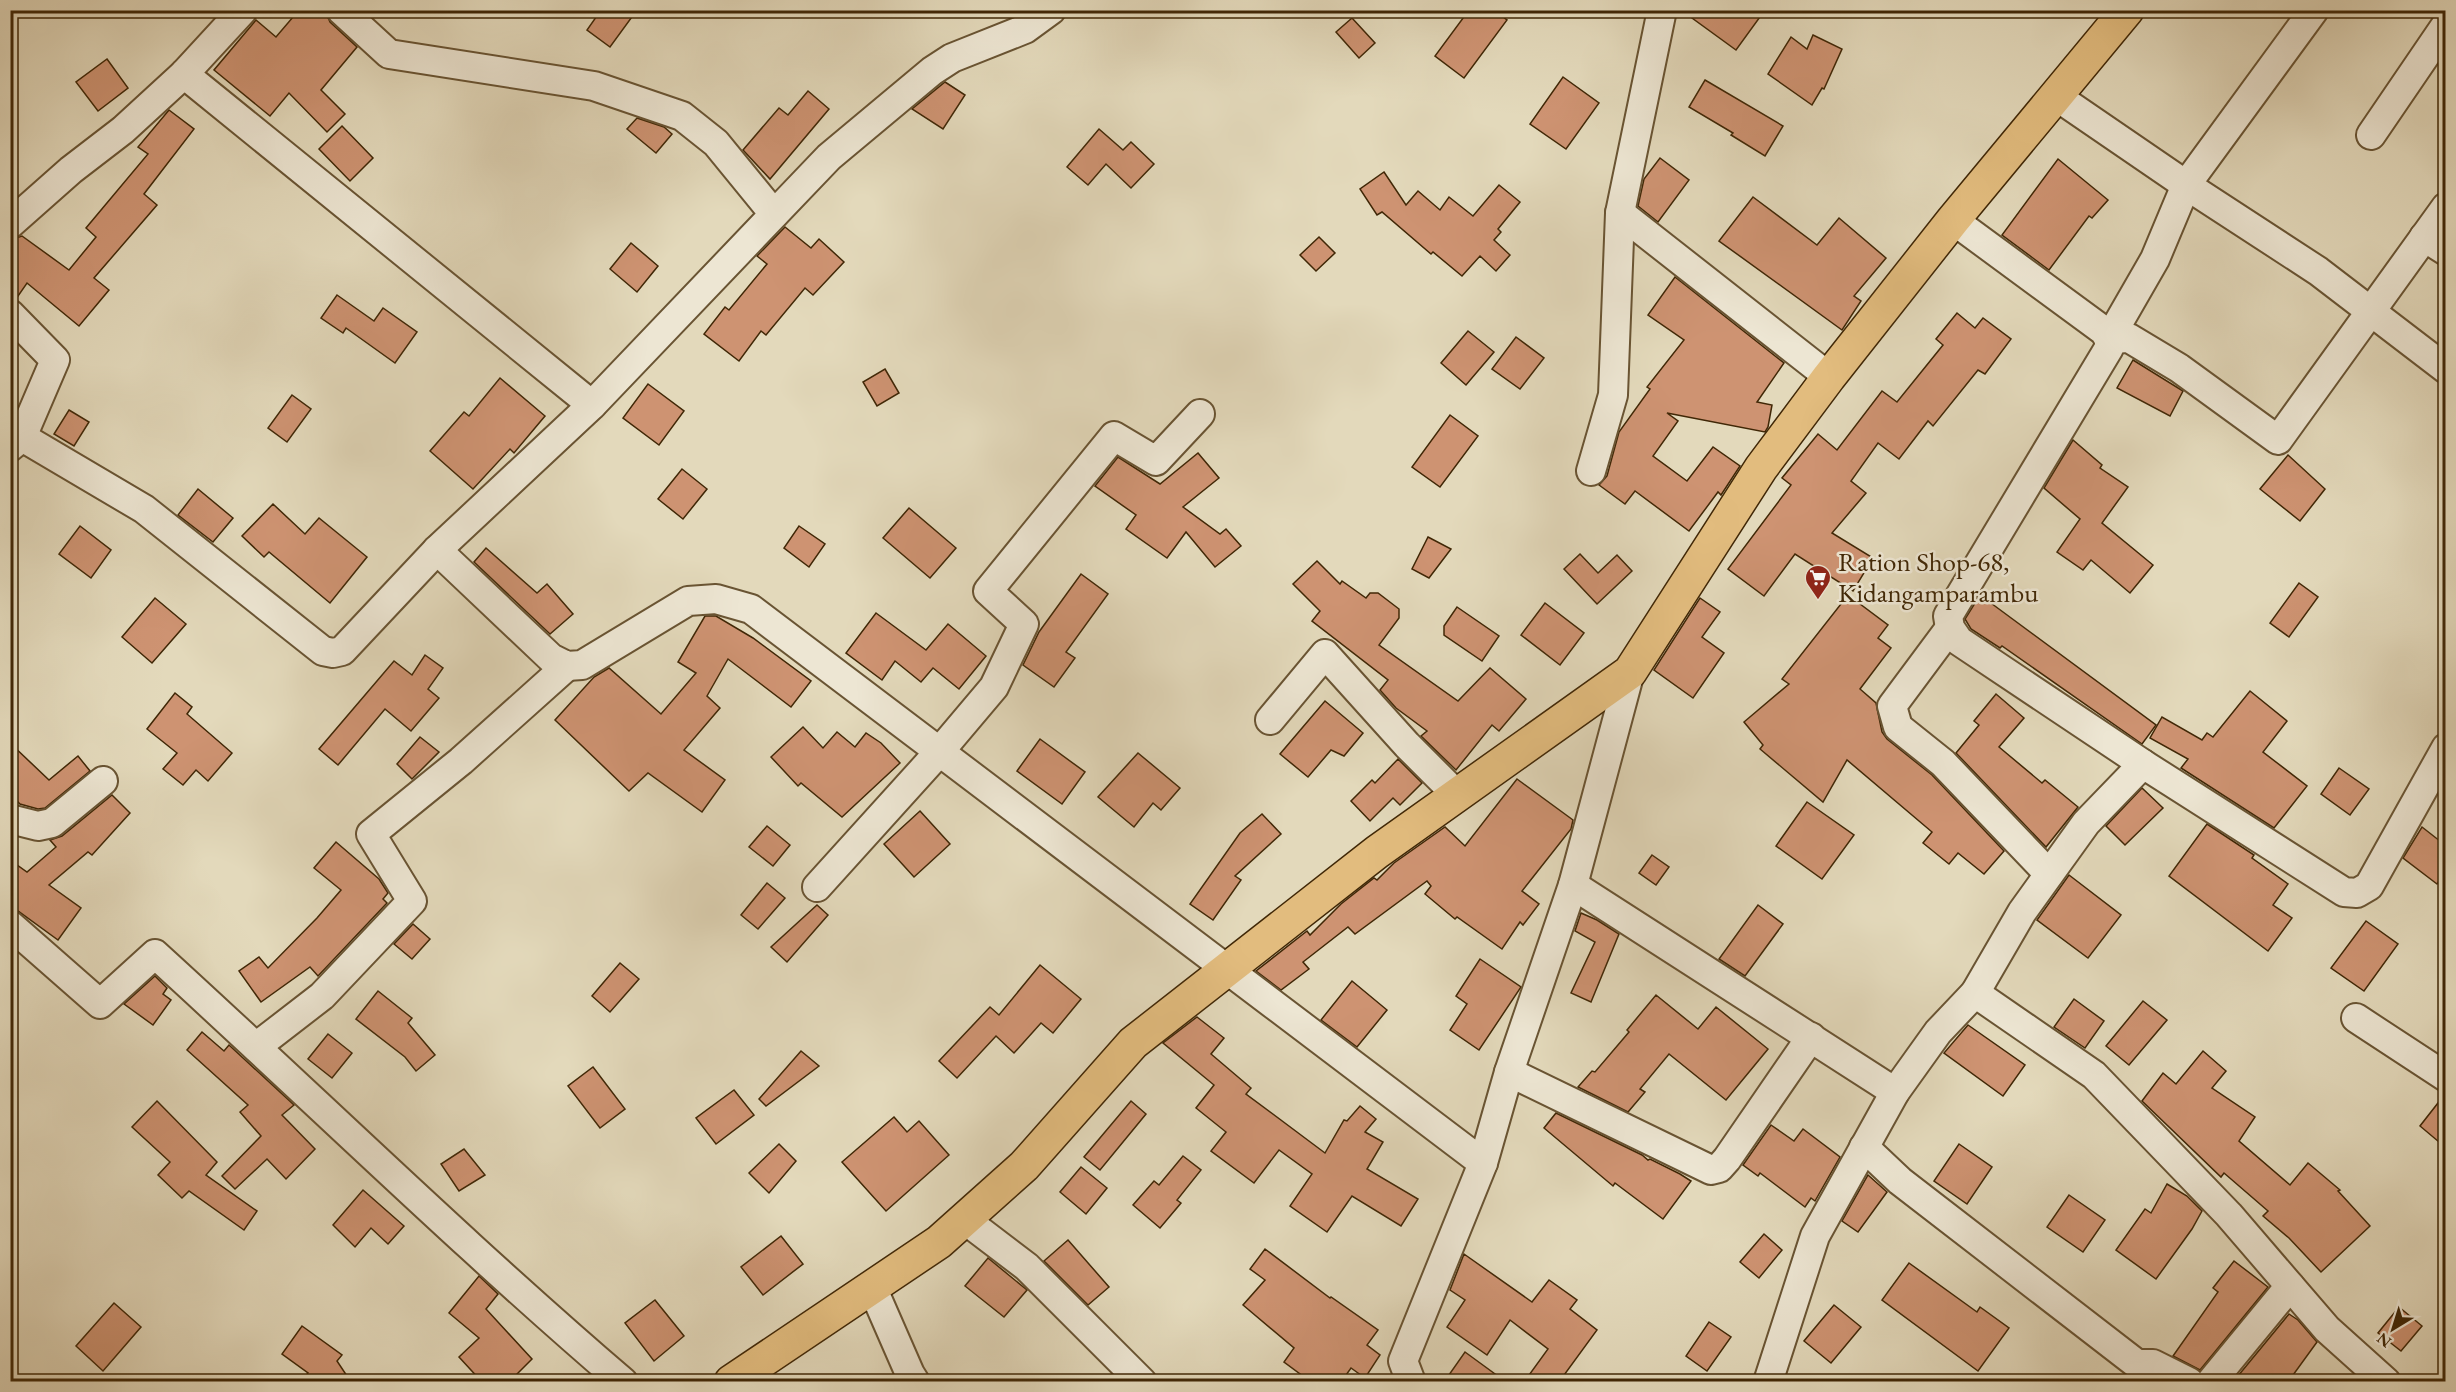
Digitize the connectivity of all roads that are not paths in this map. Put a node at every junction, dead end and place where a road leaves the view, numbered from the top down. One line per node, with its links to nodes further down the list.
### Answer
1 (243, 10): 8 (street)
2 (341, 10): 14 (street)
3 (1051, 10): 14 (street)
4 (1662, 10): 13 (street)
5 (2127, 10): 9 (main road)
6 (2314, 10): 11 (street)
7 (2445, 24): 10 (street)
8 (183, 74): 16 (street); 23 (street)
9 (2056, 96): 11 (street); 15 (main road)
10 (2371, 135)
11 (2186, 185): 18 (street); 20 (street)
12 (2445, 207): 17 (street)
13 (1620, 213): 22 (street); 26 (street)
14 (774, 214): 23 (street)
15 (1953, 220): 20 (street); 22 (main road)
16 (10, 224)
17 (2435, 244): 18 (street)
18 (2371, 312): 20 (street); 21 (street)
19 (10, 315): 25 (street)
20 (2109, 339): 28 (street)
21 (2445, 369)
22 (1829, 377): 30 (main road)
23 (592, 405): 27 (street)
24 (1200, 414): 33 (street)
25 (16, 442): 27 (street)
26 (1591, 471)
27 (437, 550): 29 (street)
28 (1950, 628): 34 (street); 38 (street)
29 (567, 666): 33 (street); 46 (street)
30 (1630, 672): 36 (main road); 39 (street)
31 (1270, 720): 36 (street)
32 (2445, 748): 34 (street)
33 (940, 752): 40 (street); 42 (street)
34 (2143, 764): 38 (street)
35 (103, 781): 37 (street)
36 (1457, 795): 42 (main road)
37 (10, 819)
38 (2049, 874): 43 (street)
39 (1573, 885): 45 (street); 47 (street)
40 (817, 887)
41 (10, 925): 46 (street)
42 (1227, 969): 51 (street); 52 (main road)
43 (1975, 993): 49 (street); 53 (street)
44 (2356, 1018): 48 (street)
45 (1811, 1037): 47 (street); 49 (street)
46 (256, 1047): 55 (street)
47 (1509, 1072): 51 (street)
48 (2445, 1077)
49 (1894, 1092): 50 (street)
50 (1864, 1147): 60 (street); 61 (street)
51 (1483, 1163): 59 (street)
52 (964, 1219): 54 (main road); 58 (street)
53 (2290, 1286): 62 (street); 63 (street)
54 (872, 1287): 56 (main road); 57 (street)
55 (623, 1382)
56 (731, 1382)
57 (915, 1382)
58 (1142, 1382)
59 (1411, 1382)
60 (1768, 1382)
61 (2189, 1382)
62 (2211, 1382)
63 (2386, 1382)

